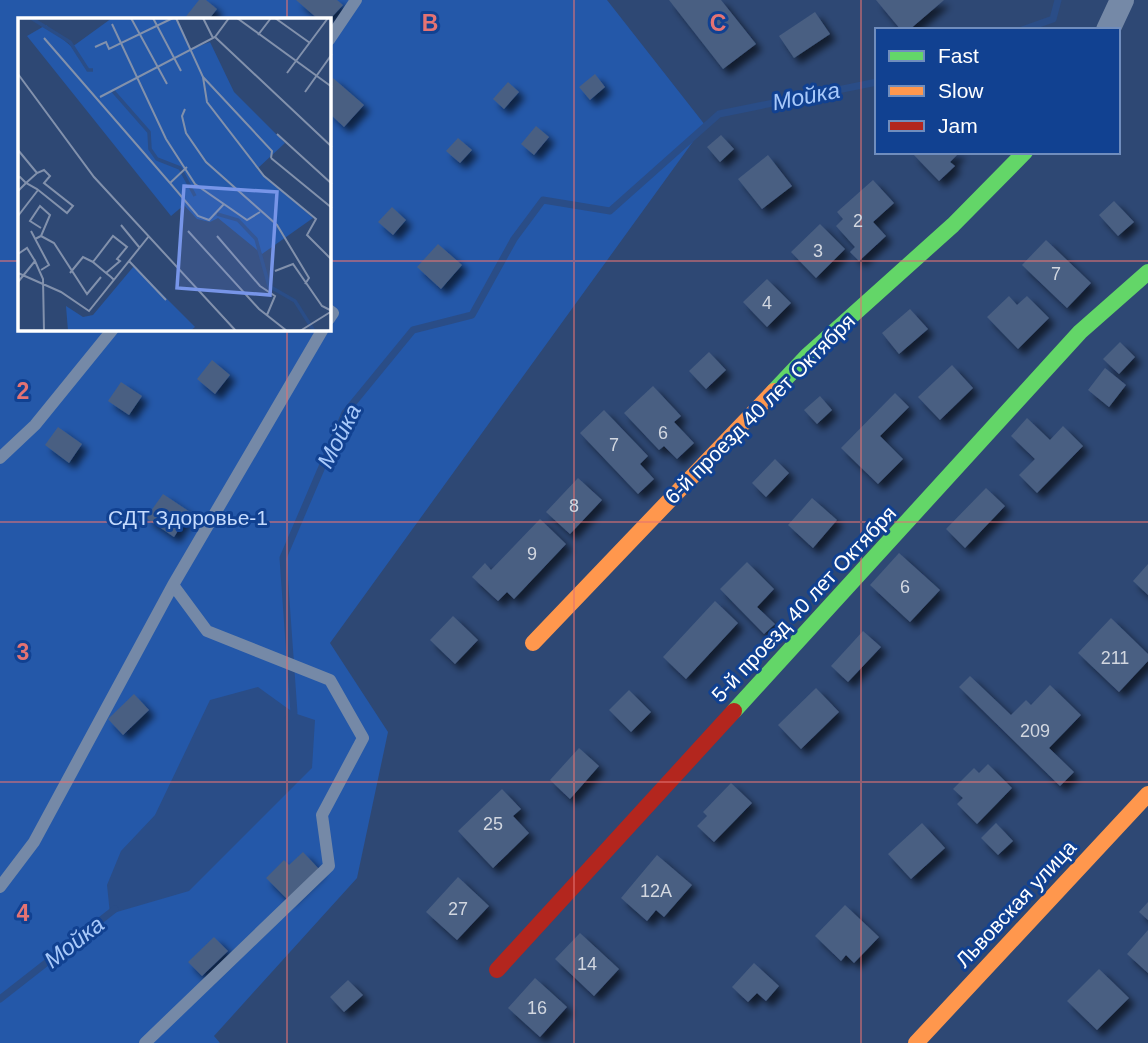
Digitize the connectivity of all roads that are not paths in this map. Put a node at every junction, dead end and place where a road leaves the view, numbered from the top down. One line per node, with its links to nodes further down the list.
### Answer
1 (356, 0): 4 (lane)
2 (1122, 0): 3 (street)
3 (1109, 28)
4 (331, 37)
5 (1023, 154): 11 (street, 6-й проезд 40 лет Октября)
6 (1148, 272): 14 (street, 5-й проезд 40 лет Октября)
7 (111, 331): 9 (lane)
8 (322, 331): 10 (lane)
9 (0, 458)
10 (173, 585): 13 (lane); 15 (lane)
11 (533, 643)
12 (1148, 794): 16 (street, Львовская улица)
13 (0, 887)
14 (497, 970)
15 (145, 1043)
16 (916, 1043)

